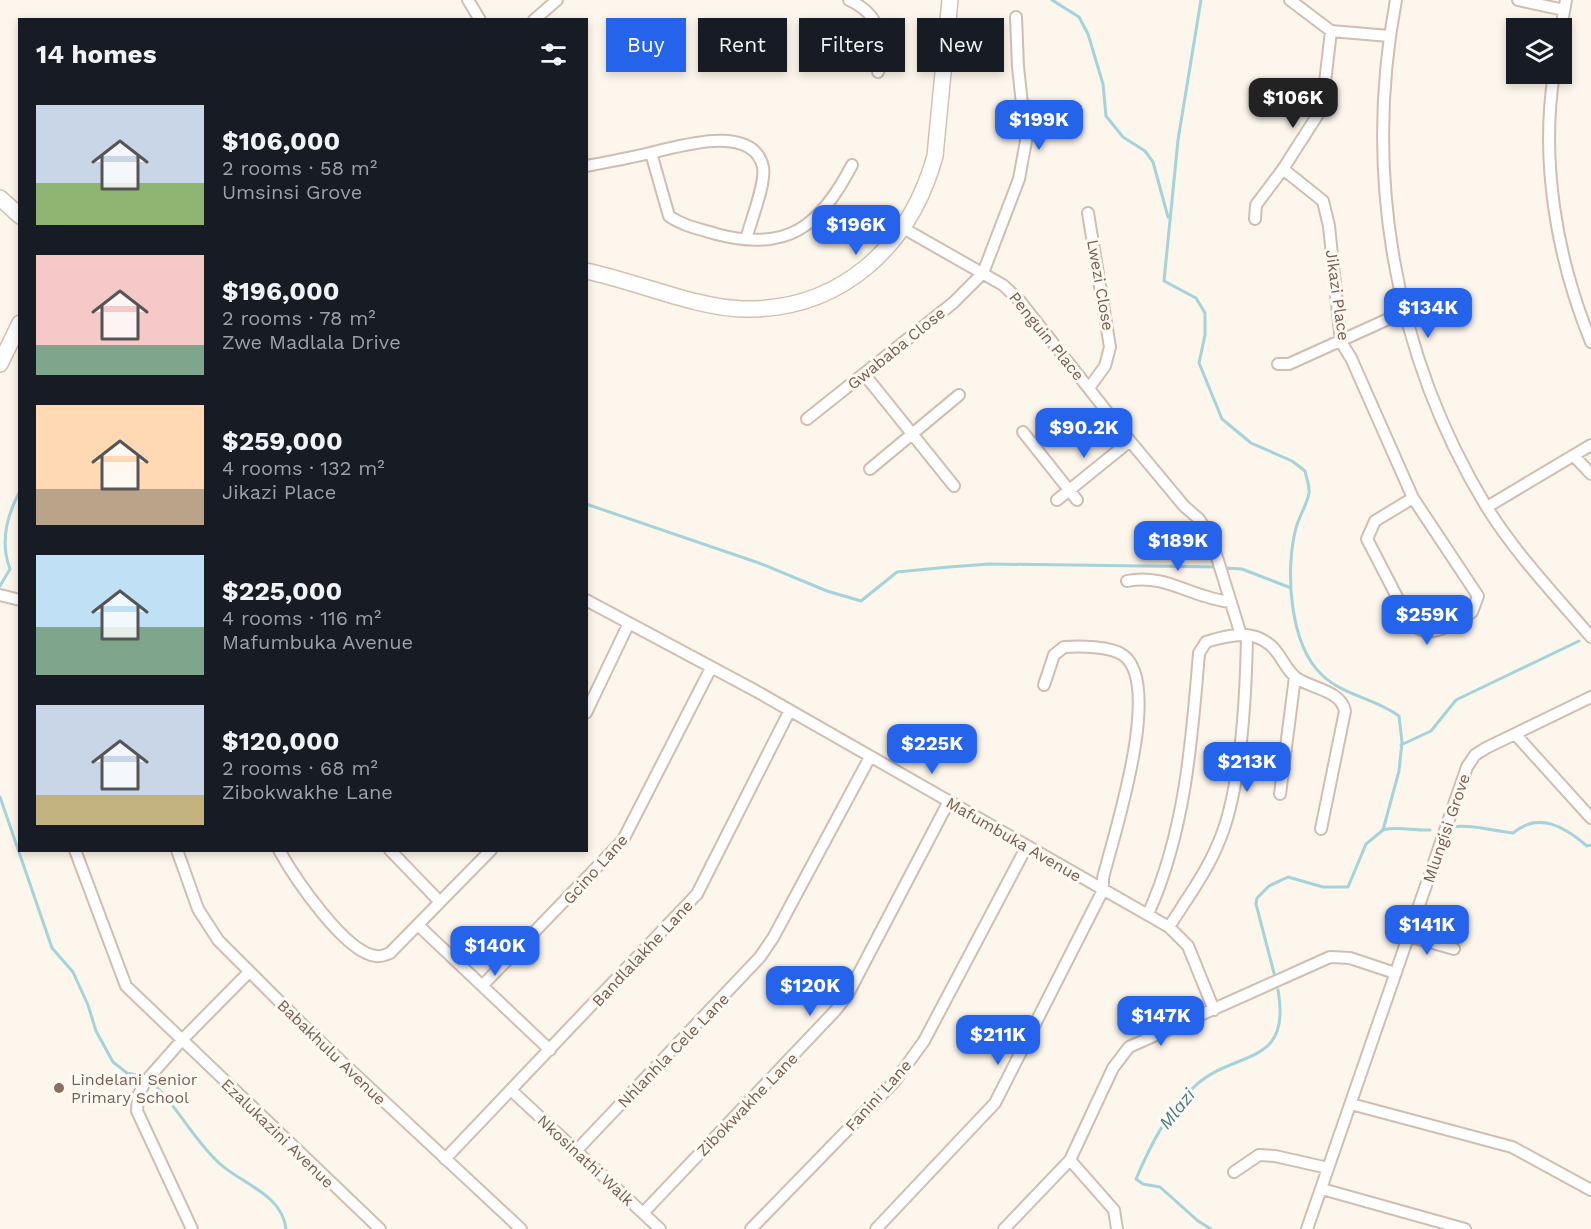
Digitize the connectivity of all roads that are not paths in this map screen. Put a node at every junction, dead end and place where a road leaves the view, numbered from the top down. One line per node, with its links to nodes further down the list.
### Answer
1 (468, 0): 10 (street)
2 (557, 0): 11 (street)
3 (849, 0): 12 (street)
4 (950, 0): 24 (street)
5 (1290, 0): 13 (street)
6 (1396, 0): 14 (street)
7 (1518, 0): 8 (street)
8 (1565, 5)
9 (1016, 17): 27 (street)
10 (479, 18)
11 (536, 18)
12 (872, 18)
13 (1331, 31): 14 (street); 19 (street)
14 (1389, 36): 28 (street)
15 (1553, 84): 31 (street)
16 (651, 153): 18 (street); 25 (street); 25 (street)
17 (852, 165): 25 (street)
18 (588, 166)
19 (1283, 169): 23 (street); 30 (street, Jikazi Place)
20 (0, 198): 22 (street)
21 (1088, 213): 35 (street, Lwezi Close)
22 (18, 214)
23 (1256, 219)
24 (903, 228): 26 (street); 27 (street, Penguin Place)
25 (746, 239)
26 (588, 272)
27 (983, 273): 34 (street, Gwababa Close); 35 (street, Penguin Place)
28 (1406, 311): 30 (street); 50 (street)
29 (18, 327): 32 (street)
30 (1341, 342): 33 (street); 47 (street, Jikazi Place)
31 (1591, 342)
32 (0, 364)
33 (1278, 364)
34 (864, 374): 37 (street, Gwababa Close); 39 (street)
35 (1089, 388): 40 (street, Penguin Place)
36 (959, 394): 39 (street)
37 (807, 419)
38 (1023, 432): 46 (street)
39 (914, 434): 43 (street); 45 (street)
40 (1131, 441): 46 (street); 55 (street, Penguin Place)
41 (1591, 445): 42 (street)
42 (1574, 456): 44 (street); 50 (street)
43 (870, 469)
44 (1591, 474)
45 (954, 486)
46 (1069, 489): 48 (street); 49 (street)
47 (1413, 498): 47 (street, Jikazi Place)
48 (1057, 500)
49 (1077, 500)
50 (1487, 507): 58 (street)
51 (1127, 581): 55 (street)
52 (0, 595): 53 (street)
53 (18, 600)
54 (588, 601): 56 (street, Mafumbuka Avenue)
55 (1231, 602): 57 (street, Penguin Place)
56 (629, 623): 59 (street, Mafumbuka Avenue); 63 (street)
57 (1244, 635): 60 (street); 79 (street); 81 (street, Penguin Place)
58 (1591, 637)
59 (711, 668): 64 (street, Mafumbuka Avenue); 86 (street, Gcino Lane)
60 (1295, 677): 67 (street); 70 (street)
61 (1044, 685): 77 (street)
62 (1591, 697): 65 (street, Mlungisi Grove)
63 (588, 709)
64 (789, 712): 66 (street, Mafumbuka Avenue); 89 (street, Bandlalakhe Lane)
65 (1515, 734): 69 (street); 82 (street, Mlungisi Grove)
66 (870, 757): 68 (street, Mafumbuka Avenue); 92 (street, Nhlanhla Cele Lane)
67 (1280, 794)
68 (949, 801): 71 (street, Mafumbuka Avenue); 99 (street, Zibokwakhe Lane)
69 (1591, 818)
70 (1321, 830)
71 (1028, 846): 77 (street, Mafumbuka Avenue); 104 (street, Fanini Lane)
72 (76, 852): 88 (street, Ezalukazini Avenue)
73 (178, 852): 84 (street, Babakhulu Avenue)
74 (280, 852): 80 (street)
75 (392, 852): 78 (street)
76 (489, 852): 78 (street)
77 (1103, 890): 79 (street, Mafumbuka Avenue); 105 (street)
78 (440, 902): 80 (street)
79 (1148, 914): 81 (street, Mafumbuka Avenue)
80 (419, 926): 86 (street)
81 (1169, 927): 87 (street, Mafumbuka Avenue)
82 (1408, 936): 83 (street); 85 (street, Mlungisi Grove)
83 (1454, 949)
84 (249, 972): 88 (street); 93 (street, Babakhulu Avenue)
85 (1395, 973): 87 (street); 91 (street, Mlungisi Grove)
86 (483, 986): 89 (street)
87 (1214, 1010): 94 (street)
88 (182, 1040): 100 (street); 101 (street, Ezalukazini Avenue)
89 (550, 1050): 90 (street, Bandlalakhe Lane)
90 (512, 1091): 92 (street, Nkosinathi Walk); 93 (street, Bandlalakhe Lane)
91 (1351, 1104): 95 (street, Mlungisi Grove); 98 (street)
92 (576, 1151): 99 (street, Nkosinathi Walk)
93 (445, 1159): 102 (street, Babakhulu Avenue)
94 (1070, 1160): 106 (street); 107 (street)
95 (1328, 1168): 96 (street); 97 (street, Mlungisi Grove)
96 (1234, 1172)
97 (1322, 1188): 108 (street, Mlungisi Grove); 109 (street)
98 (1591, 1190)
99 (643, 1213): 103 (street, Nkosinathi Walk)
100 (192, 1229)
101 (380, 1229)
102 (521, 1229)
103 (660, 1229)
104 (751, 1229)
105 (876, 1229)
106 (1004, 1229)
107 (1117, 1229)
108 (1307, 1229)
109 (1465, 1229)

